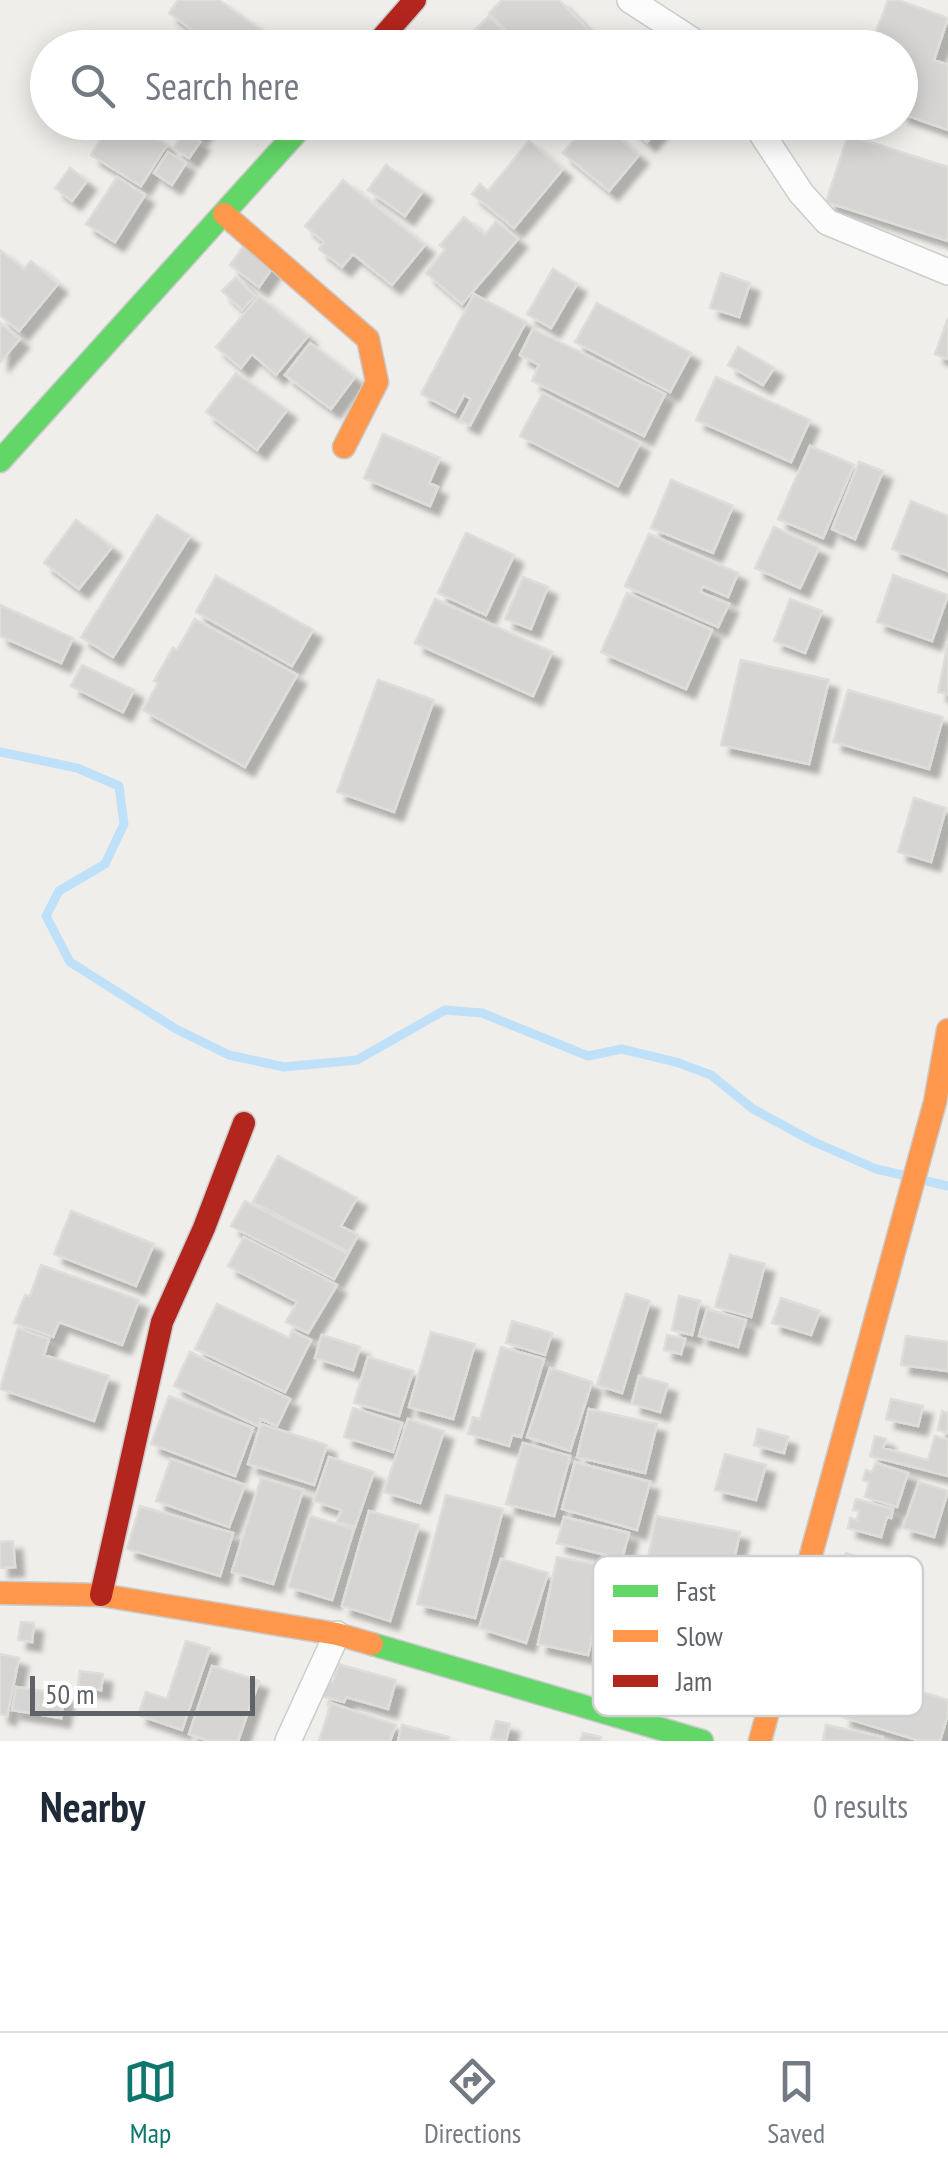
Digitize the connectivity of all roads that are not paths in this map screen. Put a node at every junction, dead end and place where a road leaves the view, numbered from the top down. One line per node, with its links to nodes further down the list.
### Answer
1 (415, 0): 3 (street)
2 (630, 0): 4 (street)
3 (388, 30)
4 (676, 30)
5 (290, 140): 7 (street)
6 (766, 140): 8 (street)
7 (224, 214): 9 (street); 10 (street)
8 (948, 272)
9 (344, 446)
10 (0, 461)
11 (948, 1030): 13 (street)
12 (244, 1122): 15 (street)
13 (810, 1556)
14 (0, 1593): 15 (street)
15 (101, 1595): 16 (street)
16 (337, 1634): 17 (street); 20 (street)
17 (593, 1709)
18 (617, 1716): 21 (street)
19 (767, 1716): 22 (street)
20 (288, 1741)
21 (702, 1741)
22 (760, 1741)

